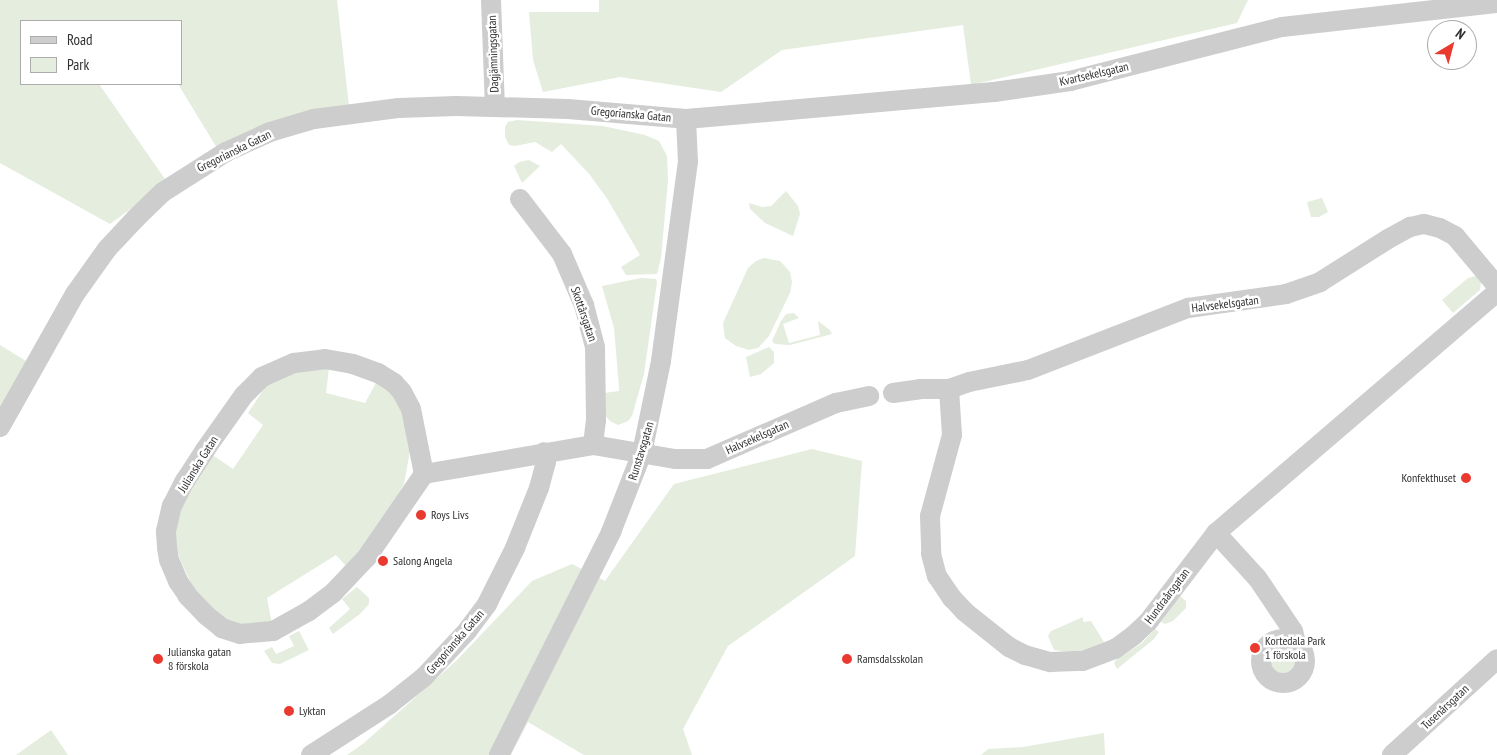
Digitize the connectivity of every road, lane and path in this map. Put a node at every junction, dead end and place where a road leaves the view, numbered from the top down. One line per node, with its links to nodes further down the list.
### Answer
1 (491, 0): 3 (street, Dagjämningsgatan)
2 (1497, 3): 4 (street, Kvartsekelsgatan)
3 (495, 107): 4 (street, Gregorianska Gatan); 11 (street, Gregorianska Gatan)
4 (686, 119): 14 (street, Runstavsgatan)
5 (520, 199): 12 (street, Skottårsgatan)
6 (1497, 286): 8 (street, Halvsekelsgatan)
7 (1497, 292): 16 (street, Hundraårsgatan)
8 (949, 389): 9 (street, Halvsekelsgatan); 16 (street, Hundraårsgatan)
9 (892, 393)
10 (870, 396): 14 (street, Halvsekelsgatan)
11 (0, 427)
12 (593, 445): 13 (street); 14 (street)
13 (544, 452): 15 (street); 20 (street, Gregorianska Gatan)
14 (642, 453): 21 (street, Runstavsgatan)
15 (424, 474): 15 (street, Julianska Gatan)
16 (1216, 533): 17 (street)
17 (1296, 643)
18 (1497, 659): 19 (street, Tusenårsgatan)
19 (1400, 752)
20 (311, 755)
21 (499, 755)

